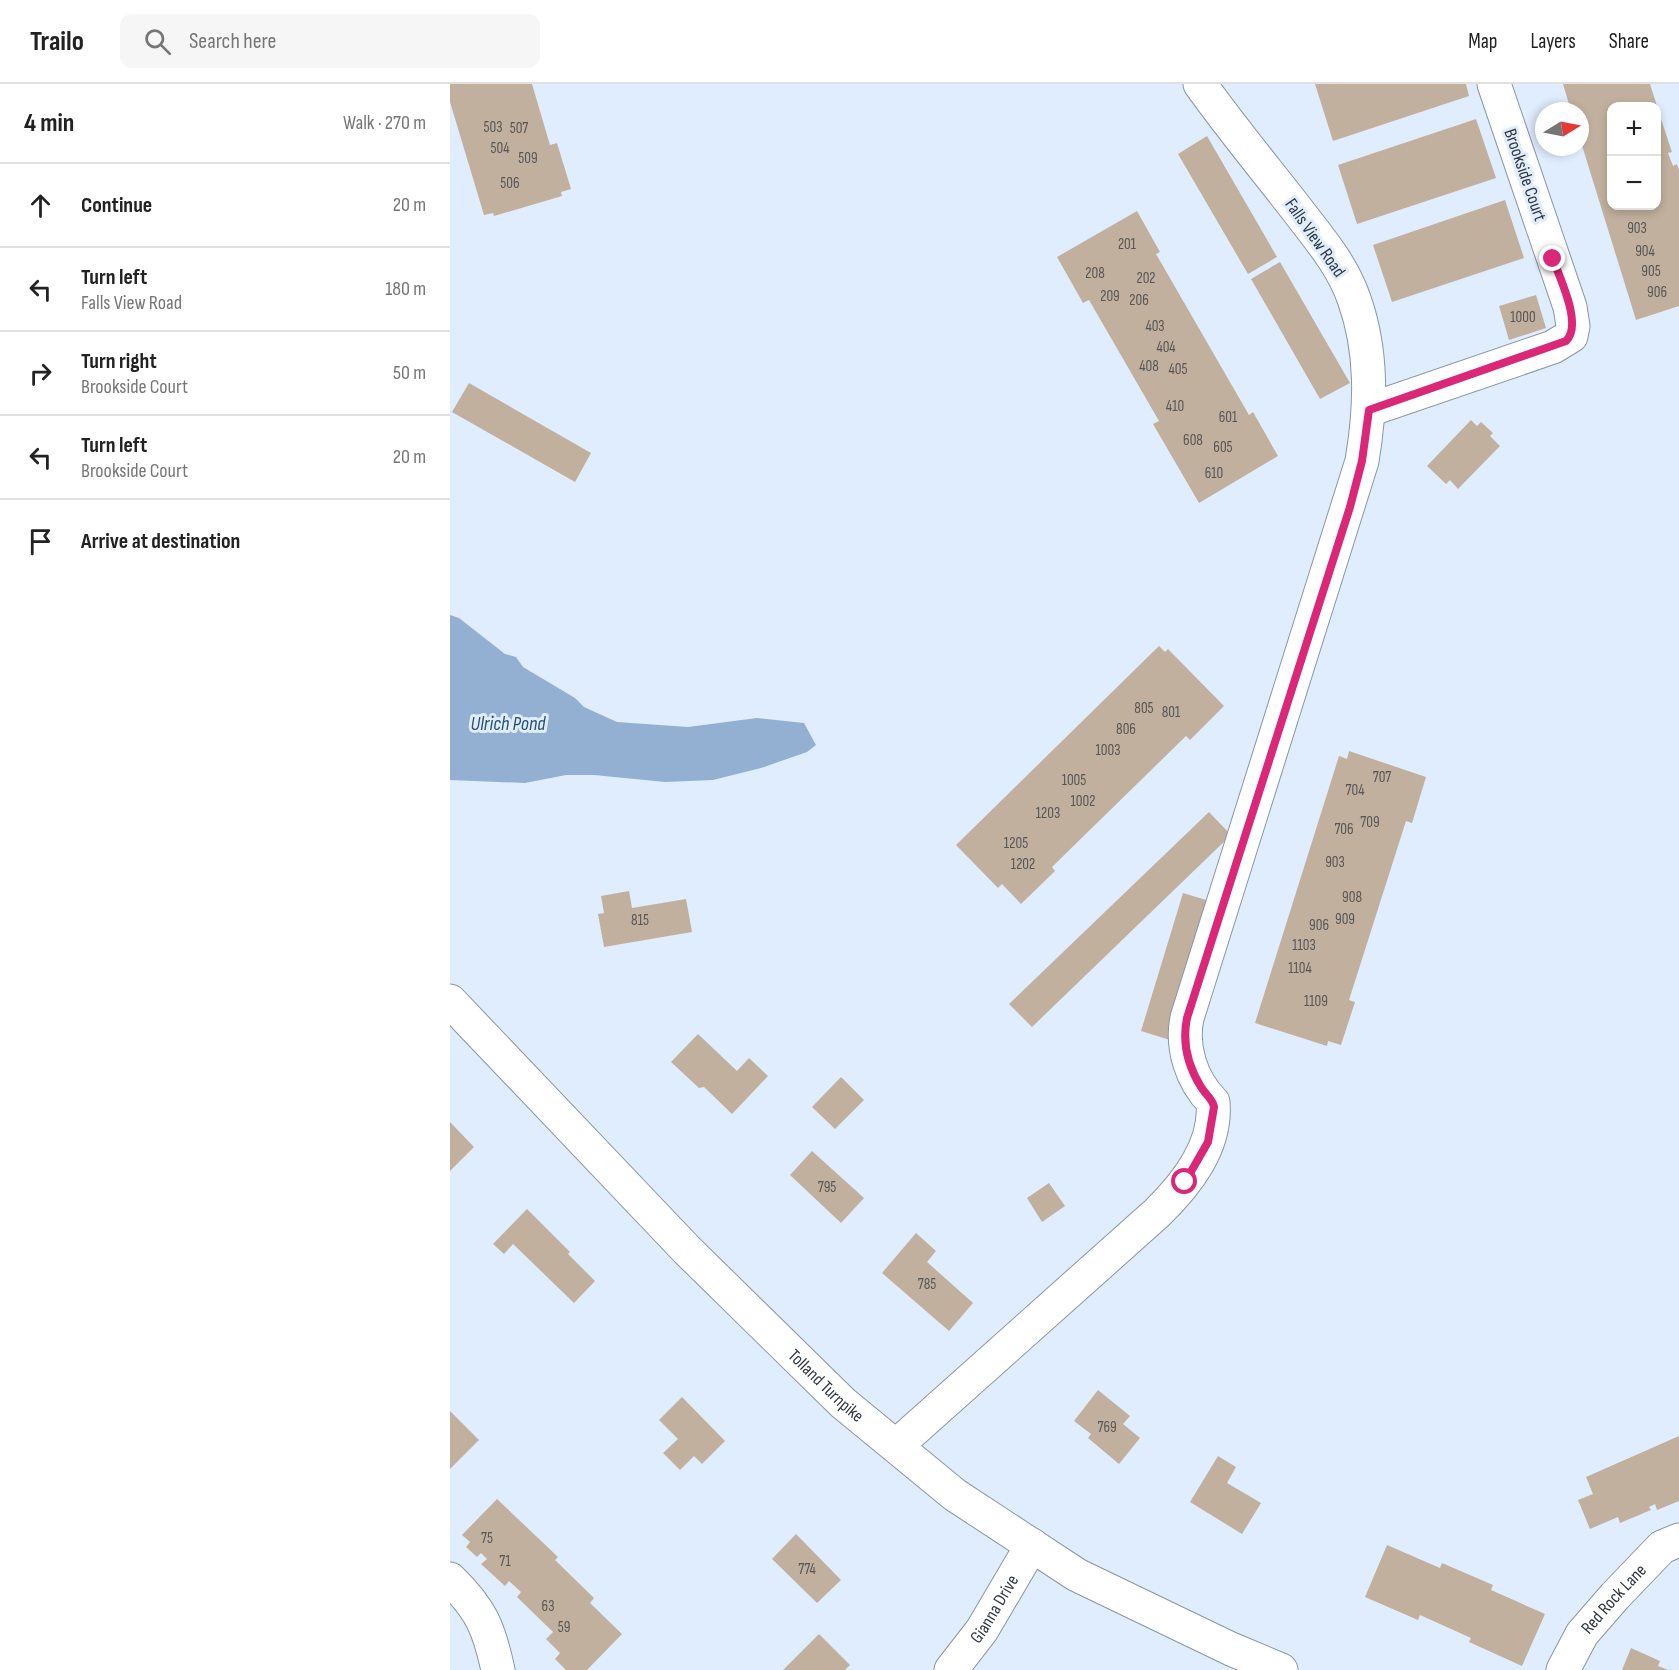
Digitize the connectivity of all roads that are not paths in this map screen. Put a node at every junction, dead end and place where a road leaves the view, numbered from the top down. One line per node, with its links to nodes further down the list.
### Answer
1 (1200, 84): 3 (street, Falls View Road)
2 (1494, 84): 3 (street, Brookside Court)
3 (1369, 410): 5 (street, Falls View Road)
4 (450, 1001): 5 (street, Tolland Turnpike)
5 (896, 1446): 7 (street, Tolland Turnpike)
6 (1679, 1539): 12 (street, Red Rock Lane)
7 (1032, 1545): 10 (street, Gianna Drive); 11 (street, Tolland Turnpike)
8 (450, 1579): 9 (street)
9 (498, 1670)
10 (951, 1670)
11 (1281, 1670)
12 (1563, 1670)

